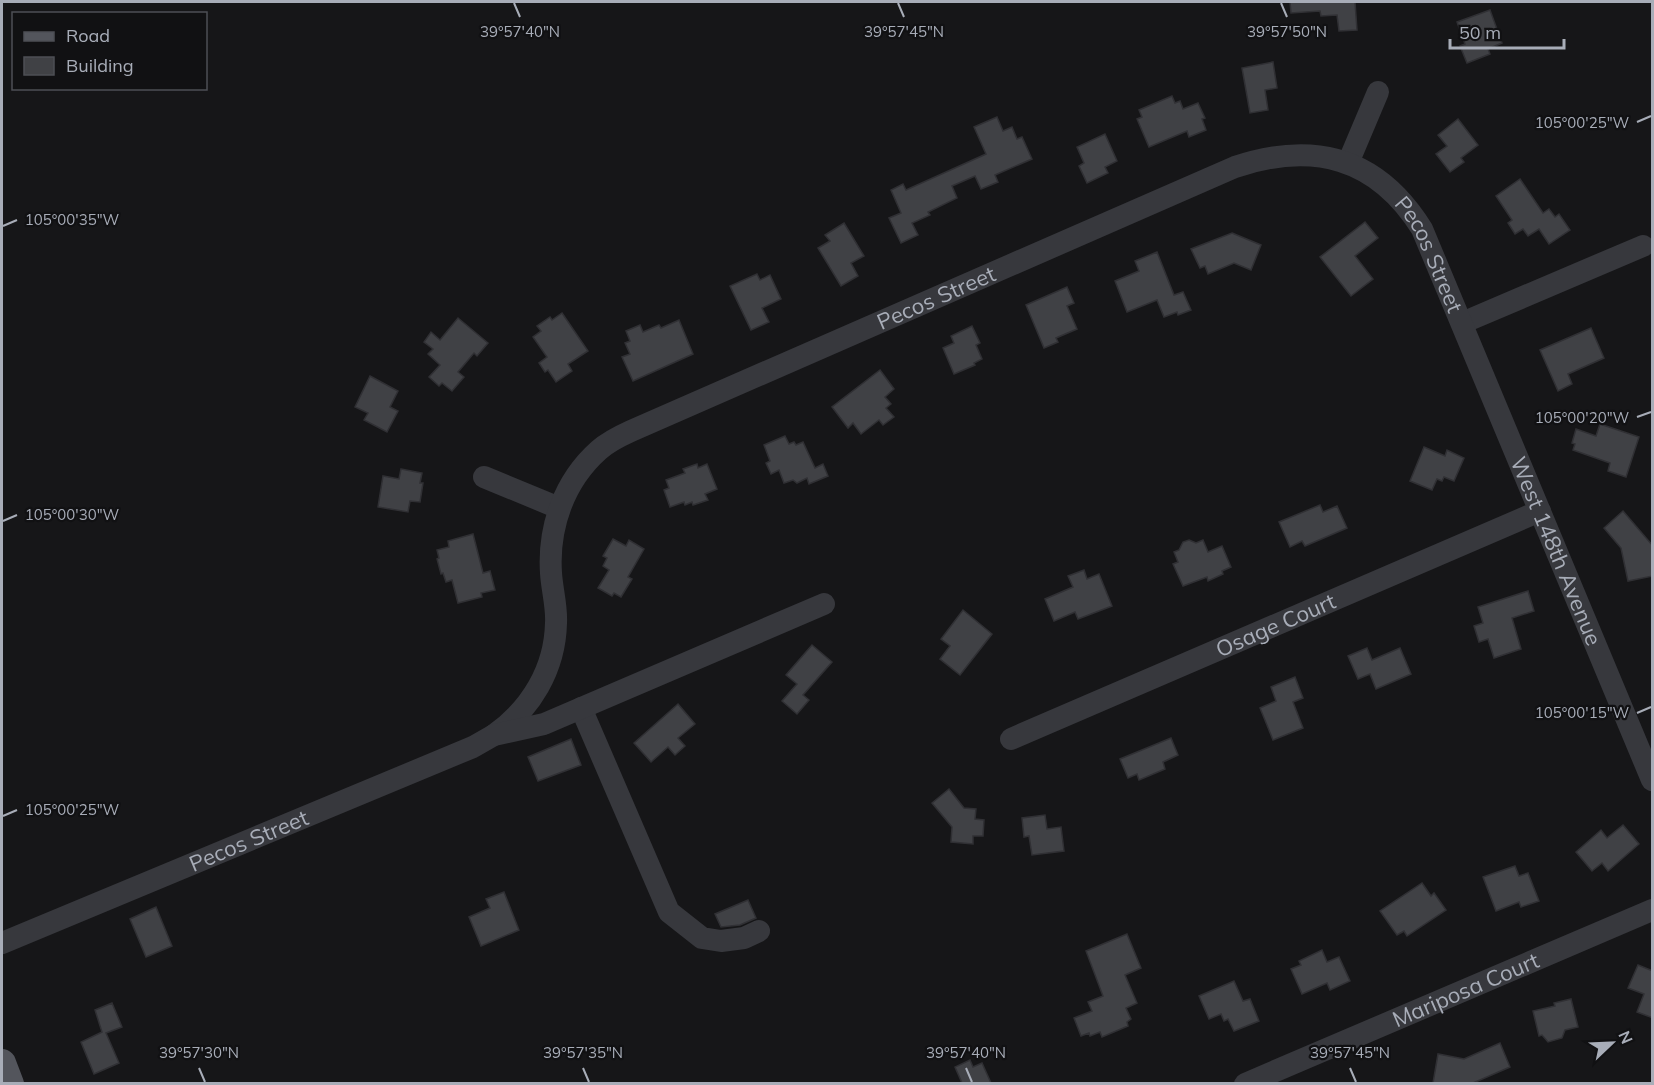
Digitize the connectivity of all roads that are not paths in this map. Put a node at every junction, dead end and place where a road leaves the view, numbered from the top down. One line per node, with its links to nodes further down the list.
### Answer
1 (1378, 92): 2 (street)
2 (1348, 163): 4 (street, Pecos Street); 6 (street, Pecos Street)
3 (1643, 246): 4 (street, Pecos Street)
4 (1462, 323): 7 (street, West 148th Avenue)
5 (484, 477): 6 (street)
6 (559, 508): 10 (street, Pecos Street)
7 (1540, 512): 11 (street, Osage Court); 12 (street, West 148th Avenue)
8 (824, 604): 9 (street, Pecos Street)
9 (581, 708): 10 (street, Pecos Street); 14 (street)
10 (494, 735): 15 (street, Pecos Street)
11 (1011, 739)
12 (1653, 780)
13 (1653, 910): 18 (street, Mariposa Court)
14 (759, 931)
15 (2, 943)
16 (2, 1063): 17 (main road)
17 (10, 1083)
18 (1245, 1083)

